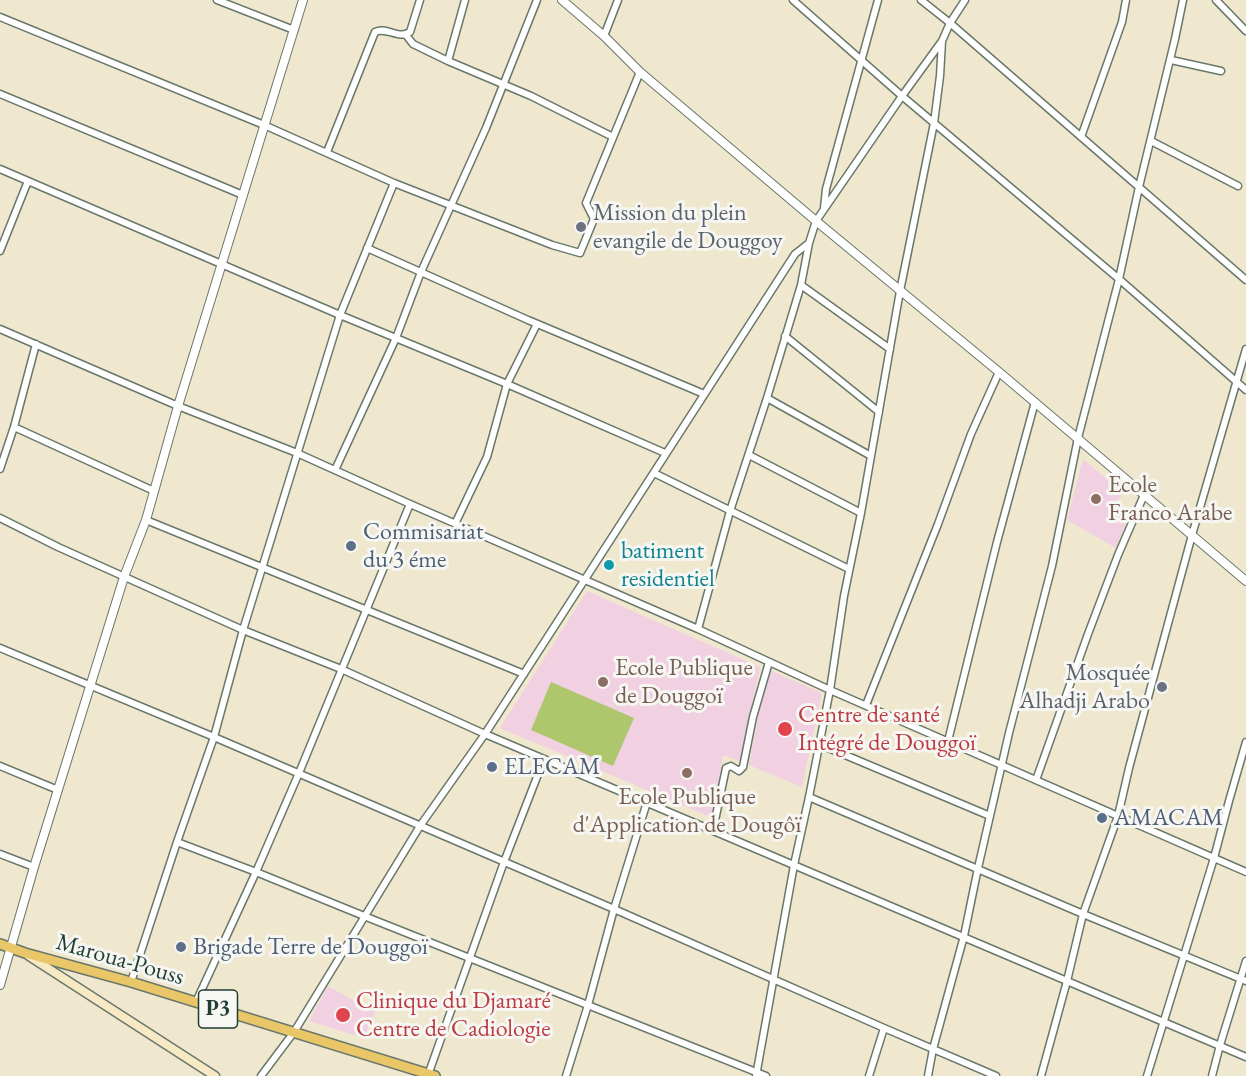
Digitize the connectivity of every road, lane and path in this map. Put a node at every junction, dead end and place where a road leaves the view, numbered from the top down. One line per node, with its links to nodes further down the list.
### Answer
1 (217, 0): 17 (street)
2 (303, 0): 17 (street)
3 (420, 0): 19 (street)
4 (465, 0): 24 (street)
5 (537, 0): 27 (street)
6 (562, 0): 20 (street)
7 (618, 0): 20 (street)
8 (793, 0): 22 (street)
9 (878, 0): 22 (street)
10 (921, 0): 16 (street)
11 (963, 0): 16 (street)
12 (1126, 0): 33 (street)
13 (1183, 0): 23 (street)
14 (1216, 0): 18 (street)
15 (0, 17): 31 (street)
16 (950, 23): 21 (street); 33 (street)
17 (294, 30): 31 (street)
18 (1246, 31)
19 (406, 35): 24 (street); 35 (street)
20 (604, 36): 26 (street)
21 (942, 41): 29 (street); 30 (street)
22 (861, 60): 29 (street); 43 (street)
23 (1170, 60): 25 (street); 34 (street)
24 (448, 61): 27 (street)
25 (1221, 71)
26 (640, 72): 32 (street); 44 (street)
27 (503, 84): 32 (street); 42 (street)
28 (0, 94): 41 (street)
29 (902, 96): 30 (street); 43 (street)
30 (934, 123): 50 (street); 53 (street)
31 (264, 125): 35 (street); 41 (street)
32 (613, 136): 42 (street)
33 (1081, 137): 40 (street)
34 (1151, 141): 39 (street); 40 (street)
35 (327, 152): 38 (street)
36 (0, 169): 37 (street)
37 (28, 181): 47 (street); 48 (street)
38 (394, 183): 42 (street); 46 (street)
39 (1238, 186)
40 (1139, 187): 50 (street); 51 (street)
41 (243, 195): 48 (street)
42 (452, 206): 49 (street)
43 (824, 208): 44 (street)
44 (816, 221): 45 (street); 53 (street)
45 (809, 243): 52 (street); 66 (street)
46 (368, 248): 49 (street); 54 (street)
47 (0, 251)
48 (223, 264): 54 (street); 69 (street)
49 (421, 272): 55 (street); 58 (street)
50 (1119, 279): 63 (street); 72 (street)
51 (1246, 280)
52 (801, 285): 57 (street); 60 (street)
53 (900, 291): 60 (street); 62 (street)
54 (340, 315): 58 (street); 73 (street)
55 (537, 324): 64 (street); 66 (street)
56 (0, 329): 59 (street)
57 (785, 336): 67 (street); 70 (street)
58 (396, 338): 64 (street); 78 (street)
59 (36, 344): 69 (street); 71 (street)
60 (890, 349): 70 (street)
61 (1246, 349): 63 (street)
62 (999, 372): 68 (street); 103 (street)
63 (1237, 382): 65 (street); 88 (street)
64 (507, 384): 74 (street); 87 (street)
65 (1246, 390)
66 (704, 394): 74 (street)
67 (767, 399): 75 (street); 76 (street)
68 (1035, 402): 72 (street); 106 (street)
69 (178, 406): 73 (street); 80 (street)
70 (879, 412): 76 (street)
71 (14, 427): 77 (street); 80 (street)
72 (1078, 438): 81 (street); 111 (street)
73 (297, 453): 78 (street); 89 (street)
74 (665, 453): 79 (street)
75 (749, 454): 83 (street); 84 (street)
76 (871, 456): 84 (street)
77 (0, 470)
78 (334, 470): 82 (street)
79 (654, 473): 83 (street); 92 (street)
80 (154, 491): 86 (street)
81 (1144, 495): 88 (street); 113 (street)
82 (410, 504): 87 (street); 94 (street)
83 (730, 511): 90 (street); 95 (street)
84 (861, 513): 90 (street)
85 (0, 518): 91 (street)
86 (146, 520): 89 (street); 91 (street)
87 (455, 524): 92 (street)
88 (1191, 535): 93 (street); 118 (street)
89 (262, 567): 94 (street); 96 (street)
90 (849, 569): 102 (street)
91 (124, 577): 96 (street); 101 (street)
92 (584, 580): 95 (street); 100 (street)
93 (1246, 581)
94 (366, 610): 99 (street); 100 (street)
95 (698, 629): 98 (street)
96 (243, 630): 99 (street); 105 (street)
97 (0, 648): 101 (street)
98 (769, 662): 102 (street); 120 (street)
99 (341, 669): 104 (street); 112 (street)
100 (524, 674): 104 (street)
101 (91, 687): 105 (street); 114 (street)
102 (830, 690): 103 (street); 108 (street)
103 (866, 705): 106 (street)
104 (485, 734): 109 (street); 119 (street)
105 (214, 737): 112 (street); 121 (street)
106 (948, 741): 111 (street)
107 (1246, 742): 123 (street)
108 (819, 744): 115 (street); 117 (street)
109 (544, 759): 116 (street); 124 (street)
110 (0, 766): 114 (street)
111 (1003, 766): 113 (street); 117 (street)
112 (299, 774): 119 (street); 128 (street)
113 (1036, 780): 118 (street)
114 (58, 790): 126 (street)
115 (809, 797): 125 (street); 127 (street)
116 (647, 802): 120 (street); 130 (street)
117 (990, 816): 127 (street)
118 (1118, 816): 123 (street); 131 (street)
119 (420, 826): 124 (street); 132 (street)
120 (713, 830): 125 (street)
121 (177, 842): 128 (street); 143 (street)
122 (0, 854): 126 (street)
123 (1214, 858): 129 (street); 137 (street)
124 (504, 862): 130 (street); 138 (street)
125 (795, 865): 133 (street); 140 (street)
126 (34, 867): 135 (street)
127 (978, 868): 131 (street); 133 (street)
128 (256, 872): 132 (street); 145 (street)
129 (1246, 872)
130 (614, 909): 140 (street); 146 (street)
131 (1083, 914): 137 (street); 142 (street)
132 (364, 916): 138 (street); 149 (street)
133 (964, 936): 142 (street); 151 (street)
134 (0, 944): 135 (main road, Maroua-Pouss / P3)
135 (11, 947): 136 (main road, Maroua-Pouss / P3); 144 (street)
136 (25, 953): 143 (main road, Maroua-Pouss / P3); 155 (main road)
137 (1184, 956): 141 (street); 147 (street)
138 (470, 958): 146 (street); 154 (street)
139 (1246, 961): 141 (street)
140 (773, 979): 148 (street); 153 (street)
141 (1244, 980): 150 (street)
142 (1067, 981): 147 (street); 162 (street)
143 (131, 982): 145 (main road, Maroua-Pouss / P3)
144 (0, 985)
145 (196, 1002): 149 (main road, Maroua-Pouss / P3)
146 (588, 1005): 153 (street); 157 (street)
147 (1164, 1021): 150 (street); 163 (street)
148 (884, 1028): 151 (street); 159 (street)
149 (294, 1032): 154 (main road, Maroua-Pouss / P3); 156 (street)
150 (1220, 1045): 152 (street); 164 (street)
151 (933, 1049): 160 (street); 161 (street)
152 (1246, 1057)
153 (757, 1074): 158 (street)
154 (430, 1075)
155 (215, 1076)
156 (261, 1076)
157 (566, 1076)
158 (766, 1076)
159 (869, 1076)
160 (928, 1076)
161 (996, 1076)
162 (1041, 1076)
163 (1149, 1076)
164 (1212, 1076)

